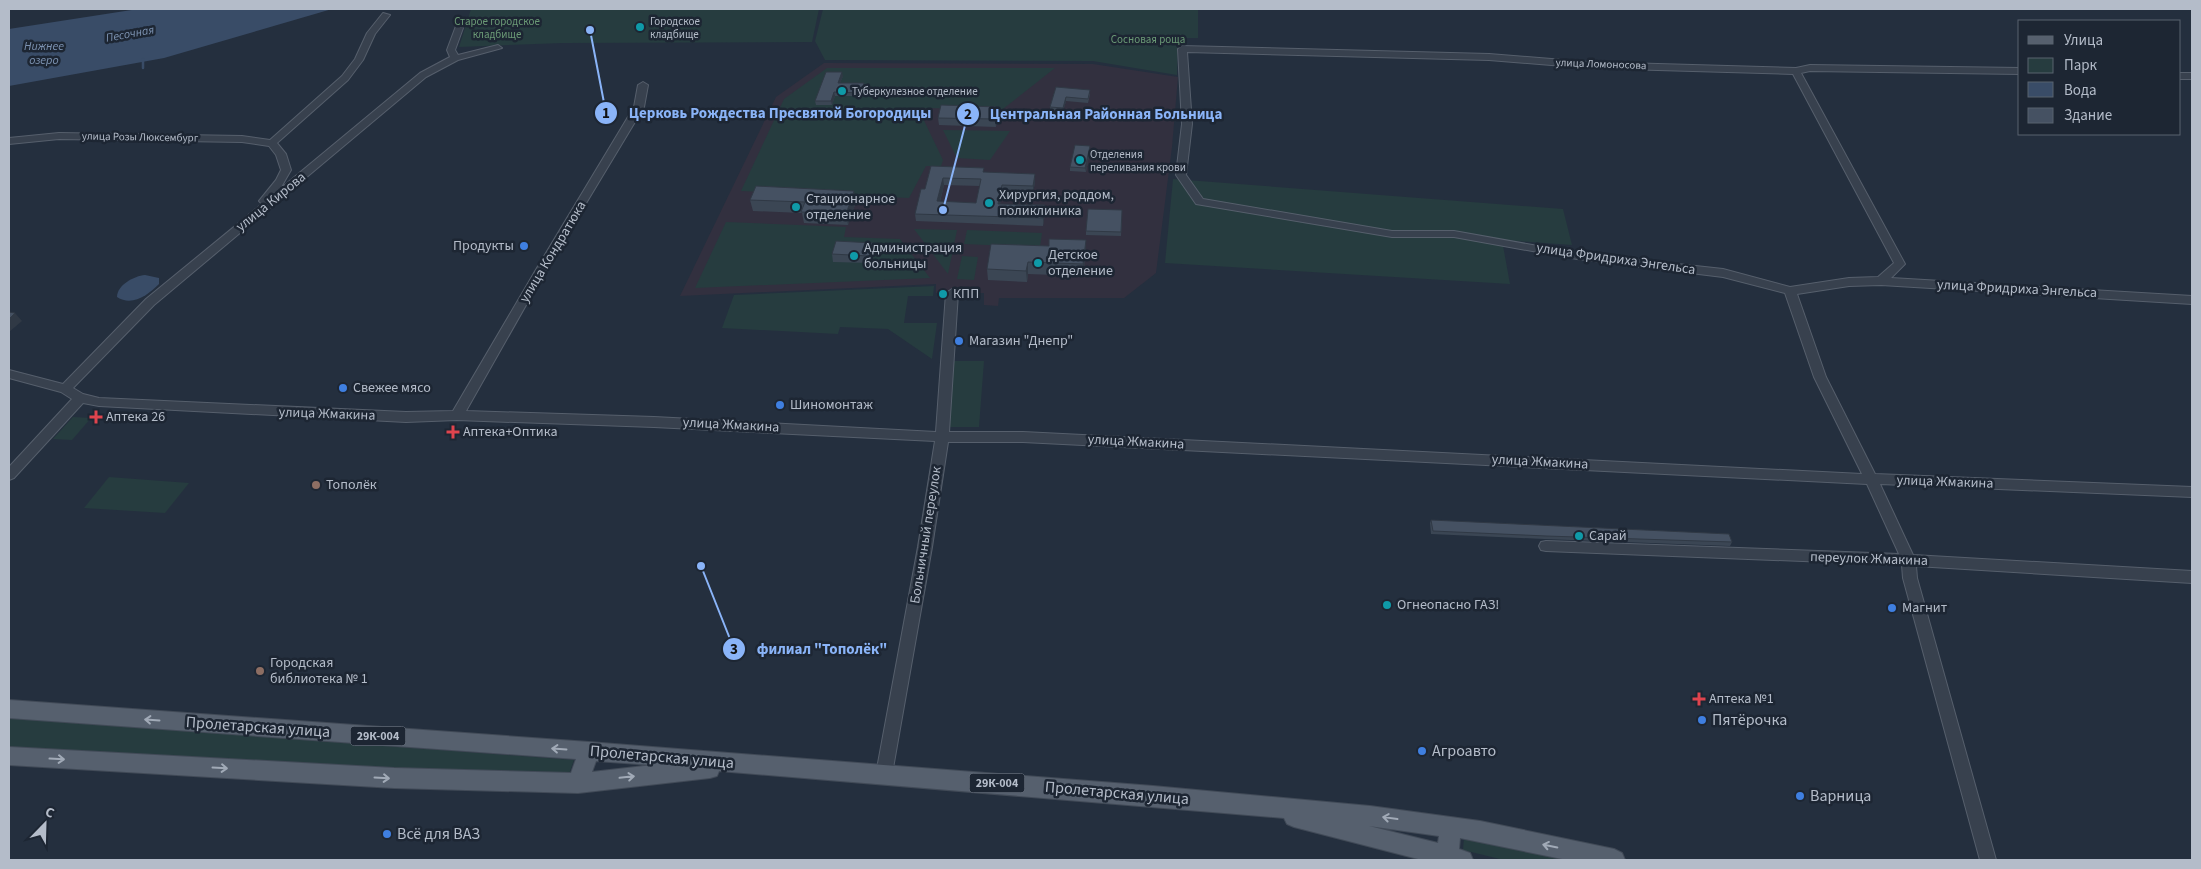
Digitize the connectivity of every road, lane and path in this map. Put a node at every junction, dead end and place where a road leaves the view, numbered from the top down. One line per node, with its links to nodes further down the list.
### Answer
1 (386, 14): 10 (street)
2 (459, 28): 5 (street)
3 (498, 48): 5 (street, улица Кирова)
4 (1182, 49): 6 (street, улица Ломоносова); 13 (street, улица Фридриха Энгельса)
5 (455, 58): 11 (street, улица Кирова)
6 (1796, 71): 7 (street, улица Ломоносова); 12 (street)
7 (2018, 71)
8 (643, 85): 19 (street, улица Кондратюка)
9 (9, 141): 10 (street, улица Розы Люксембург)
10 (272, 143): 11 (street)
11 (259, 213): 17 (street, улица Кирова)
12 (1880, 281): 13 (street, улица Фридриха Энгельса); 15 (street, улица Фридриха Энгельса)
13 (1790, 291): 22 (street)
14 (952, 293): 20 (street, Больничный переулок)
15 (2192, 300)
16 (9, 374): 17 (street)
17 (65, 388): 18 (street)
18 (80, 398): 19 (street, улица Жмакина); 21 (street)
19 (458, 415): 20 (street, улица Жмакина)
20 (942, 437): 22 (street, улица Жмакина); 31 (street, Больничный переулок)
21 (9, 474)
22 (1872, 480): 23 (street, улица Жмакина); 25 (street)
23 (2192, 492)
24 (1546, 546): 25 (street, переулок Жмакина)
25 (1909, 560): 26 (street, переулок Жмакина); 37 (street)
26 (2192, 577)
27 (9, 709): 28 (main road, Пролетарская улица / 29К-004, one-way to 27)
28 (589, 751): 30 (main road, Пролетарская улица / 29К-004); 32 (main road)
29 (9, 756): 32 (main road, Пролетарская улица / 29К-004, one-way to 32)
30 (747, 765): 31 (main road, Пролетарская улица / 29К-004); 32 (main road, Пролетарская улица / 29К-004, one-way to 30)
31 (884, 774): 33 (main road, Пролетарская улица / 29К-004)
32 (578, 783)
33 (1248, 806): 34 (main road, Пролетарская улица, one-way to 33); 35 (main road, Пролетарская улица / 29К-004)
34 (1450, 827): 35 (main road); 36 (main road, Пролетарская улица, one-way to 34)
35 (1455, 858)
36 (1614, 860)
37 (1988, 860)

